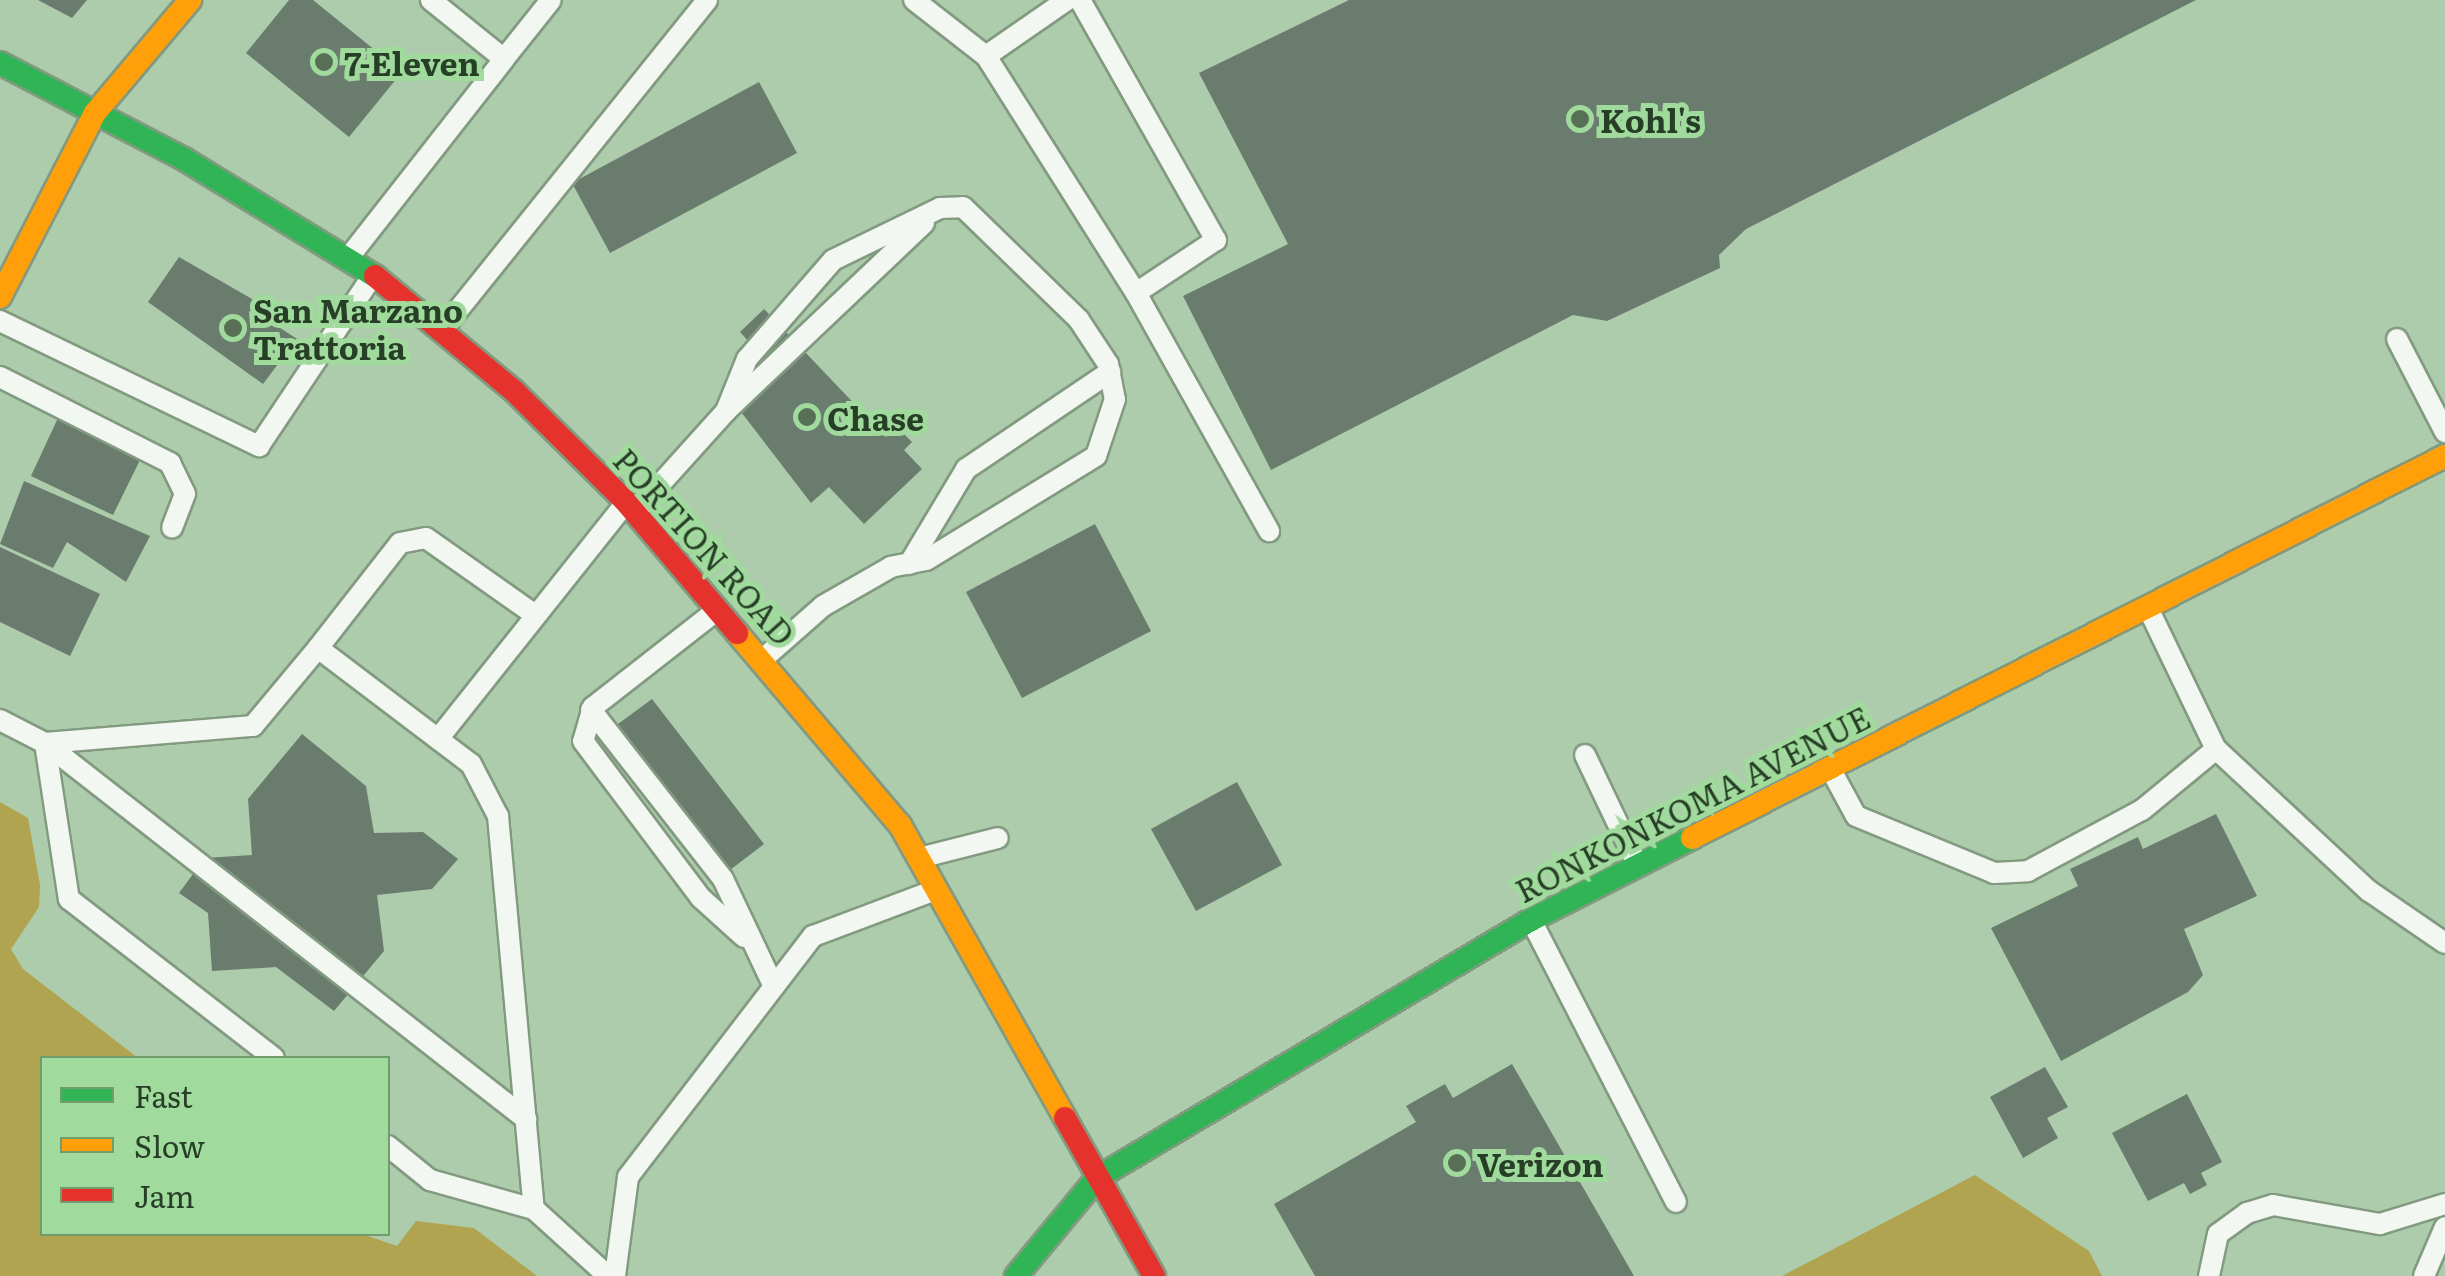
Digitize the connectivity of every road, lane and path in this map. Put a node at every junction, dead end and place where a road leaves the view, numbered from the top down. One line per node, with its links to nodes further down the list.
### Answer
1 (190, 0): 11 (street)
2 (431, 0): 9 (lane)
3 (551, 0): 9 (lane)
4 (707, 0): 18 (lane)
5 (914, 0): 8 (lane)
6 (1067, 0): 8 (lane)
7 (1080, 0): 15 (lane)
8 (986, 56): 15 (lane)
9 (504, 59): 13 (lane)
10 (0, 64): 11 (street, PORTION ROAD)
11 (94, 113): 13 (street, PORTION ROAD); 16 (street)
12 (940, 208): 20 (lane); 22 (lane); 22 (lane)
13 (349, 258): 14 (street, PORTION ROAD)
14 (374, 274): 17 (lane); 18 (street, PORTION ROAD)
15 (1136, 293): 27 (lane)
16 (0, 297)
17 (0, 321)
18 (442, 330): 25 (street, PORTION ROAD)
19 (2397, 339): 23 (lane)
20 (1110, 372): 28 (lane); 28 (lane)
21 (0, 377): 26 (lane)
22 (726, 411): 25 (lane)
23 (2445, 432)
24 (2445, 456): 30 (street, RONKONKOMA AVENUE)
25 (631, 508): 29 (street, PORTION ROAD); 31 (lane)
26 (172, 528)
27 (1269, 531)
28 (918, 562): 33 (lane)
29 (721, 607): 33 (street, PORTION ROAD); 46 (lane)
30 (2148, 608): 37 (lane); 39 (street, RONKONKOMA AVENUE)
31 (535, 615): 32 (lane); 35 (lane)
32 (318, 648): 35 (lane); 36 (lane)
33 (764, 658): 41 (street, PORTION ROAD)
34 (0, 720): 36 (lane)
35 (438, 739): 48 (lane)
36 (45, 743): 47 (lane); 48 (lane)
37 (2216, 749): 39 (lane); 45 (lane)
38 (1585, 755): 42 (lane)
39 (1830, 769): 42 (street, RONKONKOMA AVENUE)
40 (998, 838): 41 (lane)
41 (920, 858): 43 (street, PORTION ROAD)
42 (1638, 866): 44 (street, RONKONKOMA AVENUE)
43 (938, 890): 46 (lane); 50 (street, PORTION ROAD)
44 (1531, 920): 50 (street, RONKONKOMA AVENUE); 51 (lane)
45 (2445, 943)
46 (774, 987): 55 (lane)
47 (271, 1056)
48 (526, 1120): 53 (lane)
49 (390, 1148): 53 (lane)
50 (1097, 1178): 56 (street, RONKONKOMA AVENUE); 57 (street, PORTION ROAD)
51 (1676, 1202)
52 (2445, 1204): 58 (lane)
53 (534, 1209): 55 (lane)
54 (2445, 1226): 59 (lane)
55 (612, 1276)
56 (1016, 1276)
57 (1154, 1276)
58 (2209, 1276)
59 (2424, 1276)

